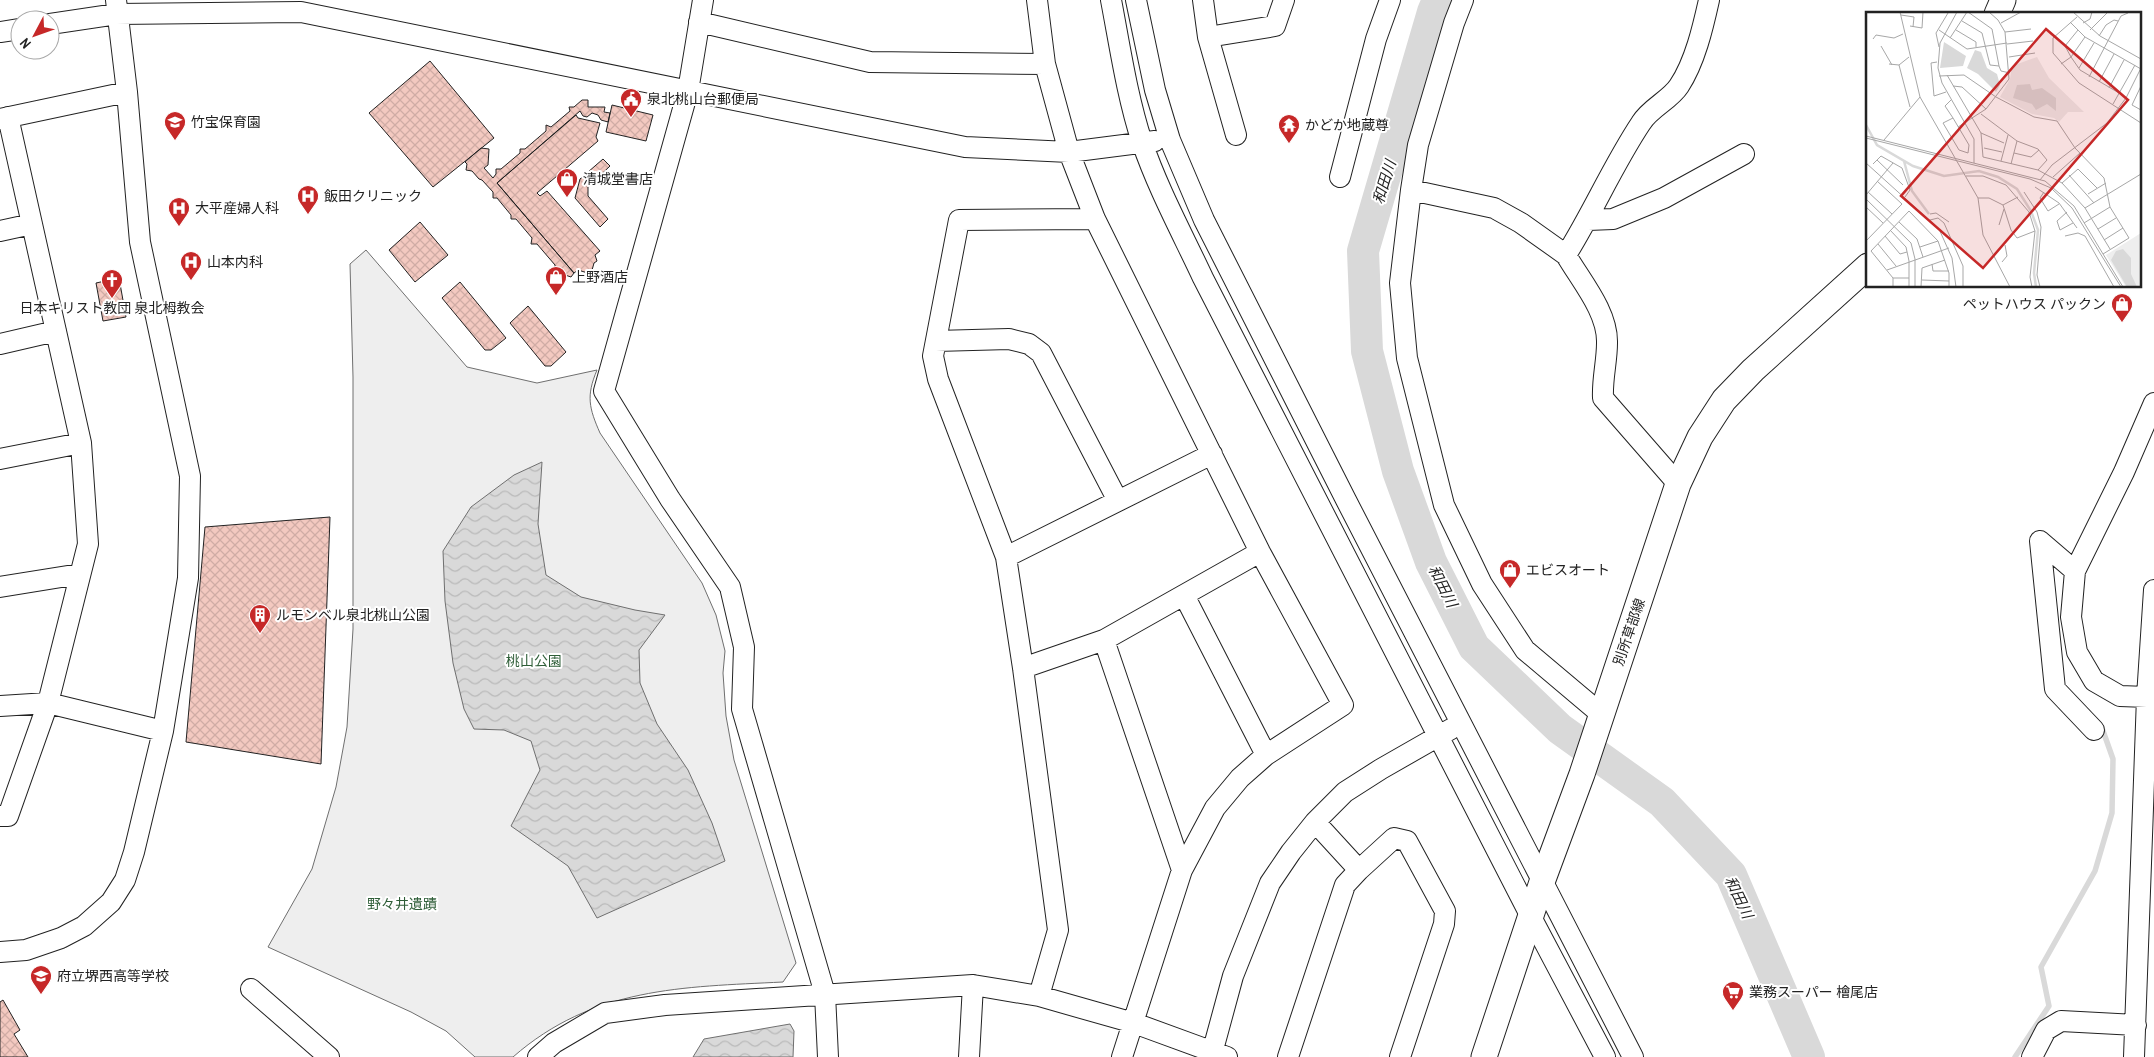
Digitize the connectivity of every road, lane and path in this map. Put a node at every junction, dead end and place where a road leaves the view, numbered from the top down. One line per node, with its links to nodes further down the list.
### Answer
1 (703, 0): 14 (street)
2 (1037, 0): 16 (street)
3 (1112, 0): 22 (street)
4 (1136, 0): 21 (street)
5 (1203, 0): 15 (street)
6 (1284, 0): 15 (street)
7 (1390, 0): 25 (street)
8 (1463, 0): 26 (street)
9 (1709, 0): 28 (street)
10 (2003, 0): 12 (main road)
11 (117, 7): 13 (street); 17 (street); 18 (street)
12 (1998, 12)
13 (60, 21)
14 (699, 22): 16 (street); 17 (street)
15 (1208, 37): 20 (street)
16 (1045, 64): 23 (street)
17 (688, 91): 23 (street); 69 (street)
18 (127, 92): 19 (street); 57 (street)
19 (4, 118): 29 (street)
20 (1236, 135)
21 (1170, 140): 22 (street); 55 (street)
22 (1142, 142): 23 (street); 58 (street)
23 (1069, 152): 27 (street)
24 (1744, 154): 28 (street)
25 (1340, 177)
26 (1411, 190): 31 (street); 54 (street)
27 (1095, 219): 34 (street); 38 (street)
28 (1588, 220): 31 (street)
29 (32, 224): 30 (street); 33 (street)
30 (0, 231)
31 (1566, 255): 40 (street)
32 (1866, 268): 40 (main road, 別所草部線)
33 (56, 331): 35 (street); 37 (street)
34 (936, 340): 41 (street); 43 (street)
35 (0, 344)
36 (2154, 403): 44 (street)
37 (81, 443): 39 (street); 45 (street)
38 (1212, 454): 41 (street); 42 (street)
39 (0, 459)
40 (1678, 484): 54 (main road, 別所草部線)
41 (1118, 502): 43 (street)
42 (1260, 552): 48 (street); 59 (street)
43 (1006, 557): 50 (street)
44 (2076, 571): 51 (street); 56 (street)
45 (80, 574): 46 (street); 52 (street)
46 (0, 587)
47 (2154, 590): 51 (street)
48 (1184, 595): 49 (street); 59 (street)
49 (1104, 640): 50 (street); 62 (street)
50 (1023, 668): 70 (street)
51 (2147, 697): 72 (street)
52 (48, 702): 53 (street); 57 (street); 60 (street)
53 (0, 706)
54 (1600, 719): 64 (main road, 別所草部線)
55 (1462, 723): 58 (street); 64 (street)
56 (2094, 730)
57 (163, 731): 66 (street)
58 (1439, 736): 61 (street); 65 (street)
59 (1266, 755): 62 (street)
60 (0, 816)
61 (1315, 822): 63 (street); 74 (street)
62 (1182, 870): 71 (street)
63 (1359, 870): 80 (street); 81 (street)
64 (1542, 882): 65 (main road, 別所草部線); 84 (street)
65 (1531, 917): 82 (main road, 別所草部線); 83 (street)
66 (0, 952)
67 (973, 985): 69 (street); 70 (street); 78 (street)
68 (252, 989): 75 (street)
69 (825, 994): 73 (street); 77 (street)
70 (1039, 996): 71 (street)
71 (1134, 1023): 74 (street); 79 (street)
72 (2136, 1025): 85 (street); 86 (street)
73 (557, 1050): 76 (street)
74 (1217, 1055)
75 (329, 1057)
76 (538, 1057)
77 (828, 1057)
78 (970, 1057)
79 (1122, 1057)
80 (1288, 1057)
81 (1400, 1057)
82 (1484, 1057)
83 (1605, 1057)
84 (1633, 1057)
85 (2032, 1057)
86 (2134, 1057)

